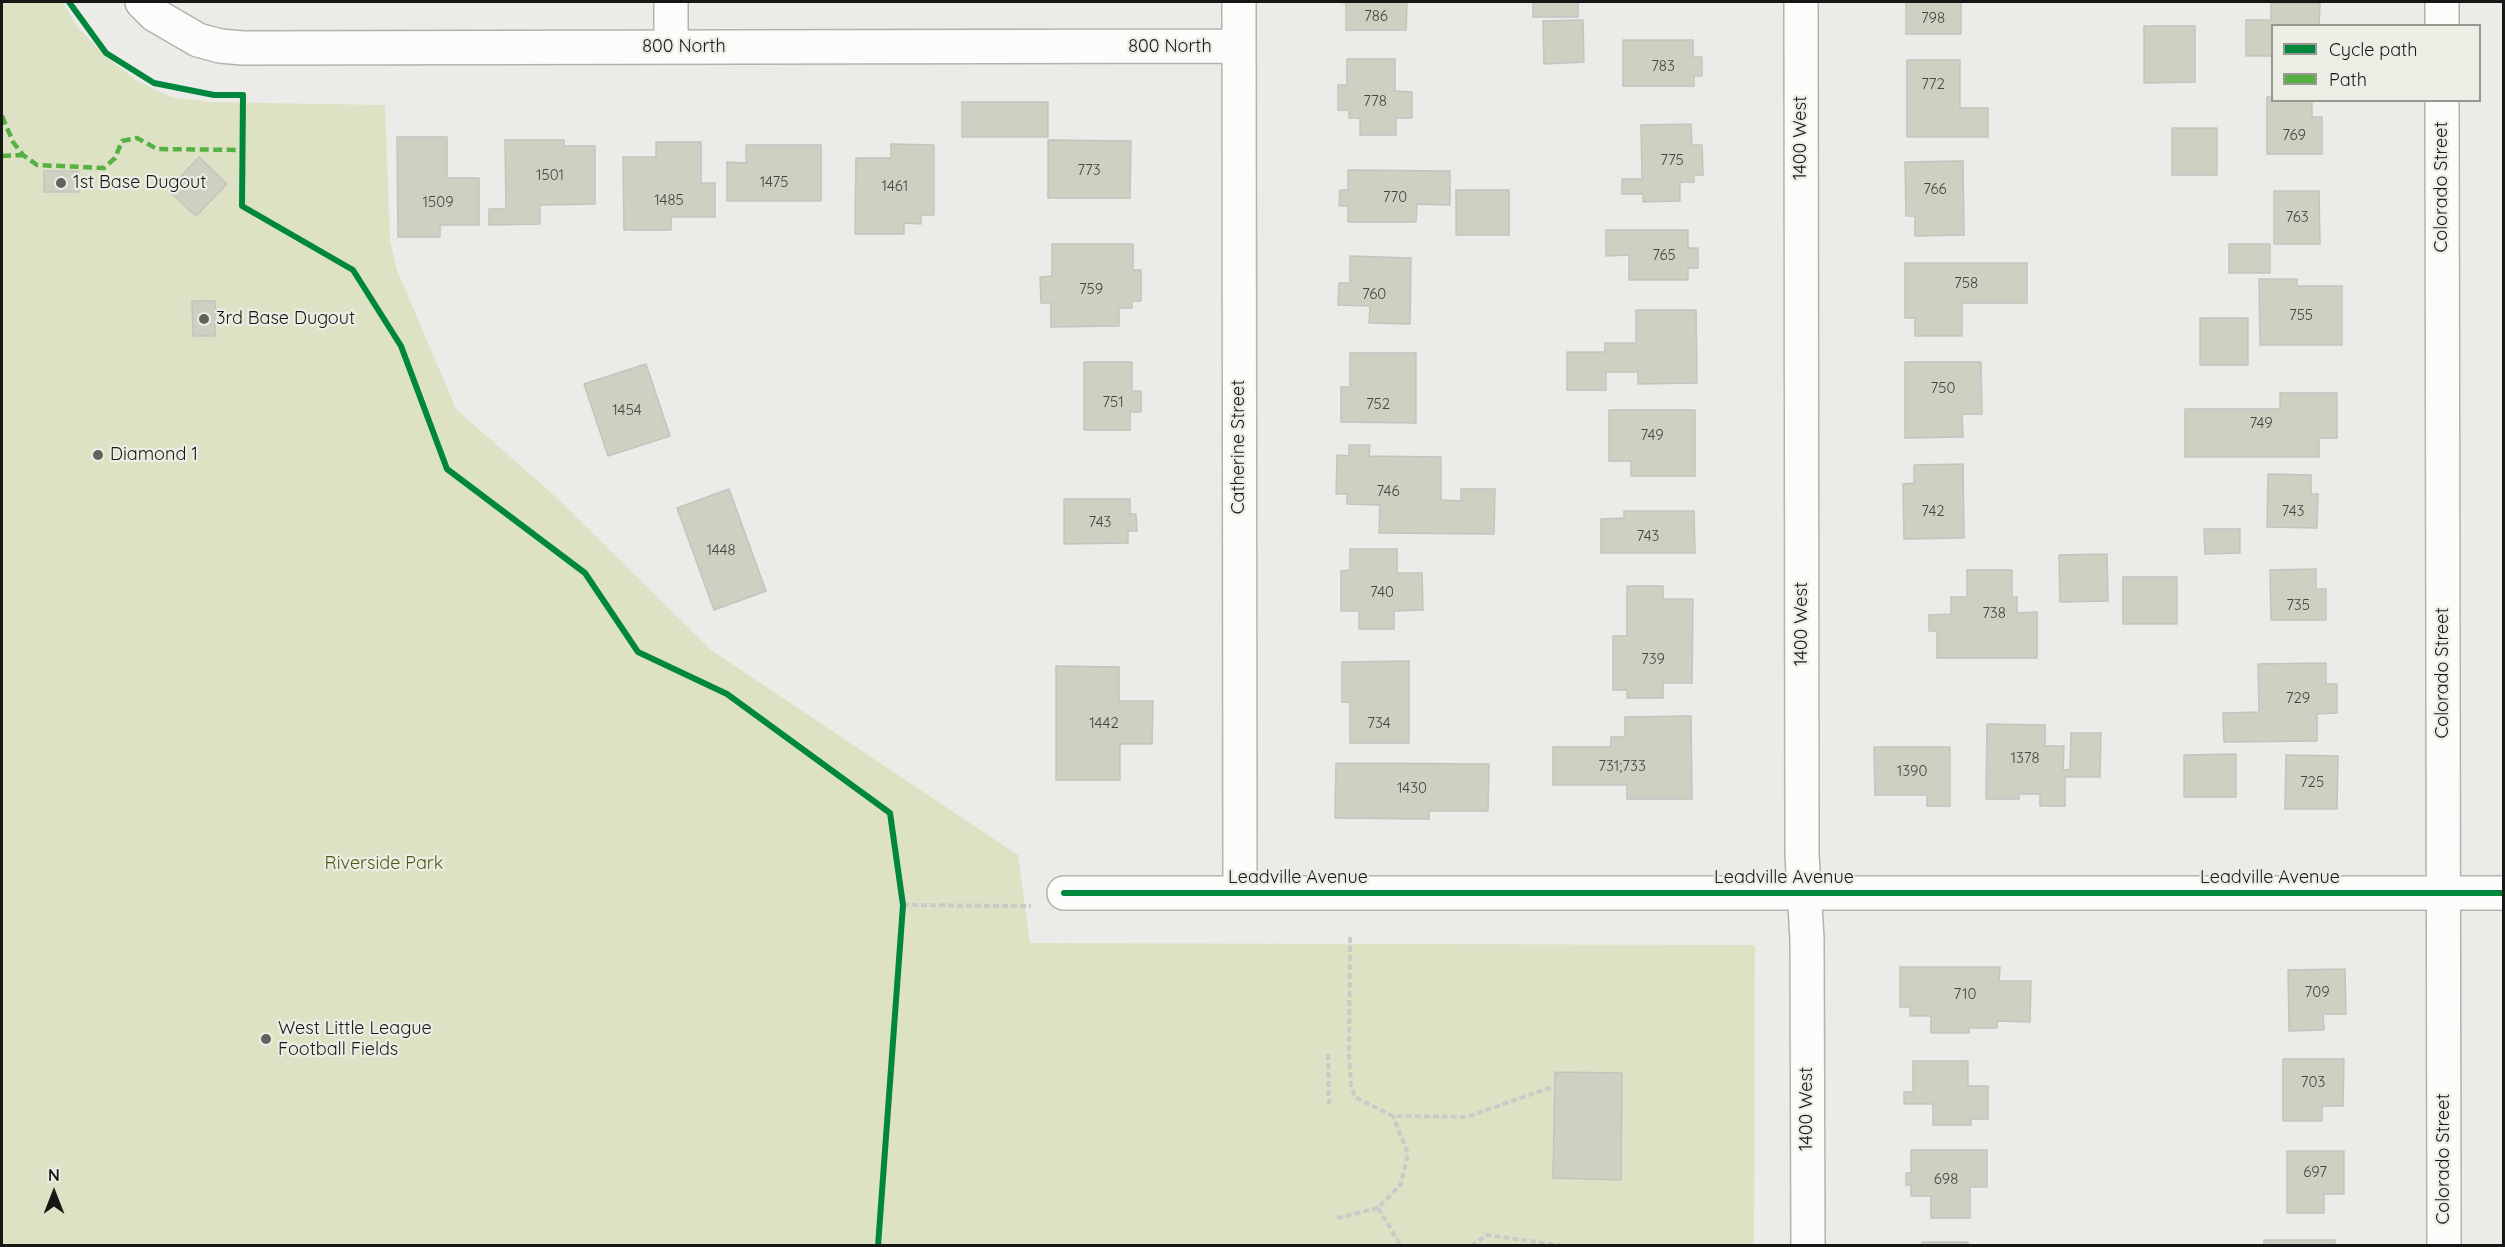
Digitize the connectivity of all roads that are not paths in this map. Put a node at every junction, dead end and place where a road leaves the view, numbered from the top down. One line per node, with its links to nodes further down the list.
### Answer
1 (142, 2): 8 (street, 800 North)
2 (671, 2): 8 (street)
3 (1239, 2): 7 (street, Catherine Street)
4 (1801, 2): 12 (street, 1400 West)
5 (2442, 2): 6 (street)
6 (2442, 24)
7 (1239, 46): 8 (street, 800 North); 11 (street, Catherine Street)
8 (671, 47)
9 (2442, 102): 13 (street, Colorado Street)
10 (1064, 893): 11 (street, Leadville Avenue)
11 (1240, 893): 12 (street, Leadville Avenue)
12 (1803, 893): 13 (street, Leadville Avenue); 15 (street, 1400 West)
13 (2443, 893): 14 (street, Leadville Avenue); 16 (street, Colorado Street)
14 (2504, 893)
15 (1808, 1245)
16 (2444, 1245)

